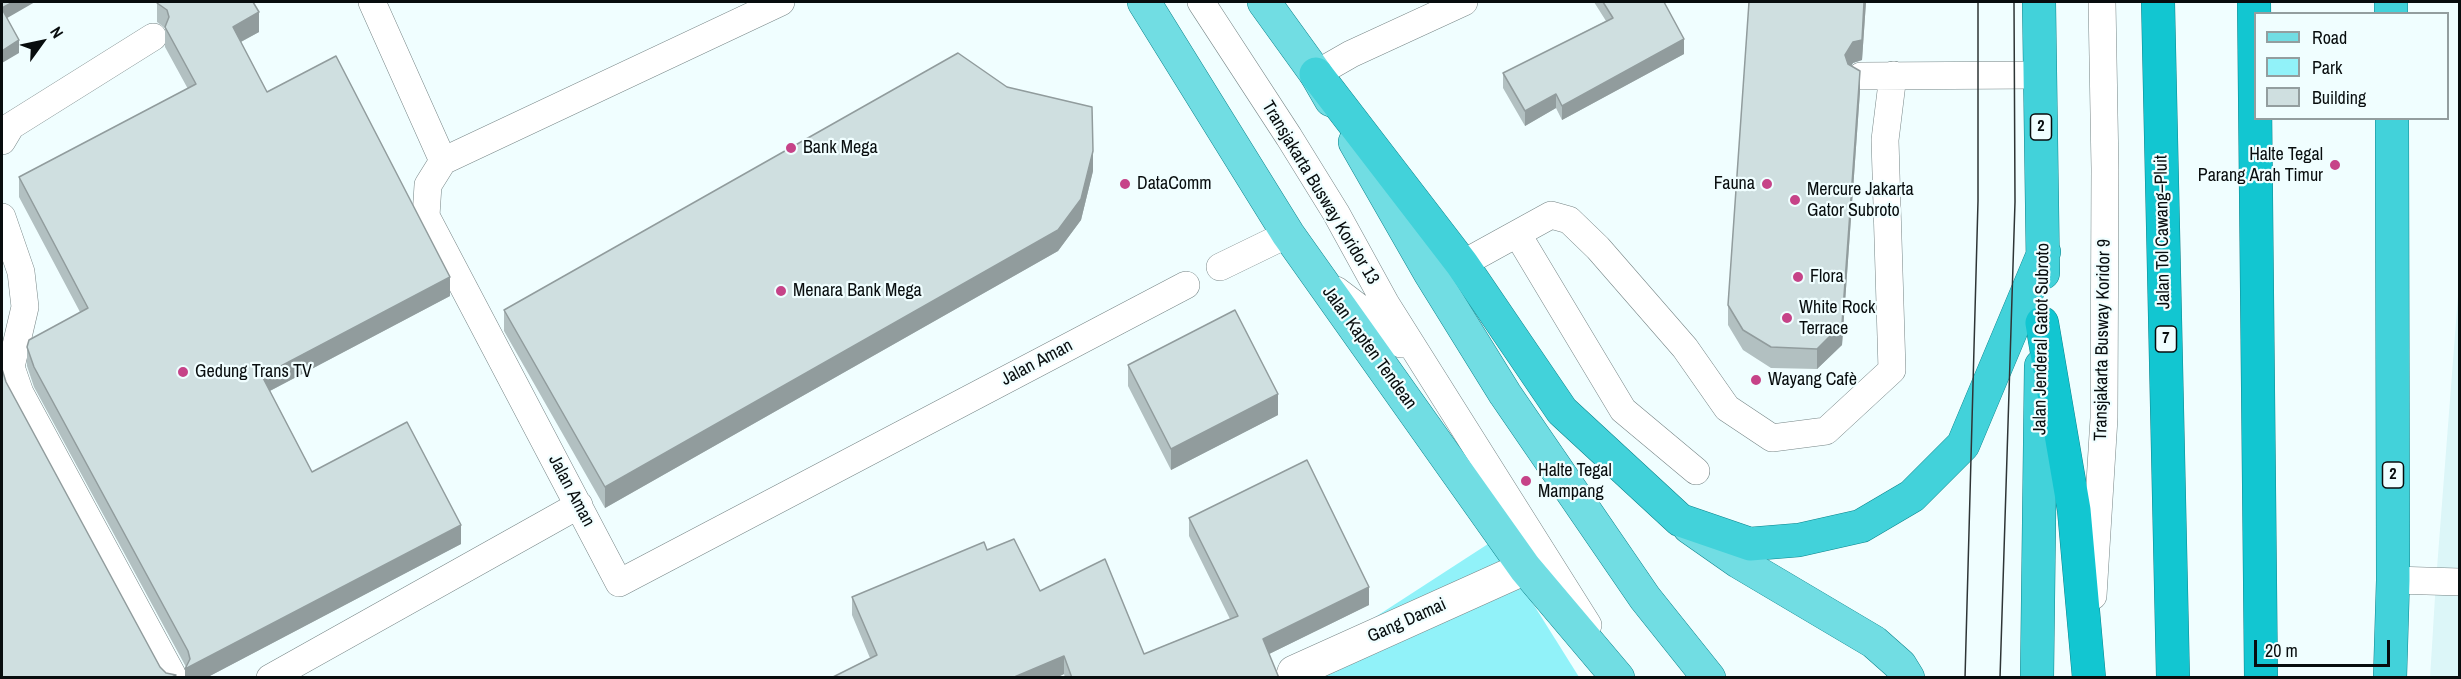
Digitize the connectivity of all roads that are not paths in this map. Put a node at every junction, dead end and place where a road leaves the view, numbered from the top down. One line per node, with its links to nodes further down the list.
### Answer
1 (372, 2): 19 (lane)
2 (781, 2): 19 (lane)
3 (1144, 2): 21 (main road, Jalan Kapten Tendean)
4 (1201, 2): 29 (lane, Transjakarta Busway Koridor 13)
5 (1264, 2): 12 (main road)
6 (1277, 2): 12 (lane)
7 (1464, 2): 12 (lane)
8 (2039, 2): 15 (highway, Jalan Jenderal Gatot Subroto / 2)
9 (2102, 2): 36 (lane, Transjakarta Busway Koridor 9)
10 (2158, 2): 44 (highway, Jalan Tol Cawang–Pluit / 7)
11 (153, 37): 18 (lane)
12 (1316, 74): 25 (highway); 41 (main road)
13 (1861, 75): 14 (lane)
14 (1893, 75): 15 (lane); 22 (lane)
15 (2039, 75): 23 (highway, Jalan Jenderal Gatot Subroto / 2)
16 (2255, 120): 45 (highway)
17 (2392, 120): 34 (highway, 2)
18 (2, 141)
19 (443, 161): 31 (lane, Jalan Aman)
20 (2, 217): 37 (lane)
21 (1287, 234): 24 (main road, Jalan Kapten Tendean); 26 (lane)
22 (1518, 235): 25 (lane); 30 (lane)
23 (2044, 252): 28 (highway, Jalan Jenderal Gatot Subroto / 2); 32 (highway)
24 (1307, 261): 29 (lane, Transjakarta Busway Koridor 13); 33 (main road, Jalan Kapten Tendean)
25 (1462, 264): 32 (highway)
26 (1220, 267)
27 (1186, 285): 31 (lane, Jalan Aman)
28 (2042, 323): 36 (highway); 43 (highway, Jalan Jenderal Gatot Subroto / 2)
29 (1437, 386): 40 (lane, Transjakarta Busway Koridor 13)
30 (1696, 471)
31 (579, 505): 38 (lane)
32 (1680, 520): 42 (main road)
33 (1525, 568): 39 (street, Gang Damai); 40 (main road, Jalan Kapten Tendean)
34 (2393, 580): 35 (lane); 46 (highway, 2)
35 (2460, 582)
36 (2088, 670)
37 (174, 678)
38 (270, 678)
39 (1292, 678)
40 (1620, 678)
41 (1709, 678)
42 (1908, 678)
43 (2037, 678)
44 (2173, 678)
45 (2261, 678)
46 (2390, 678)

